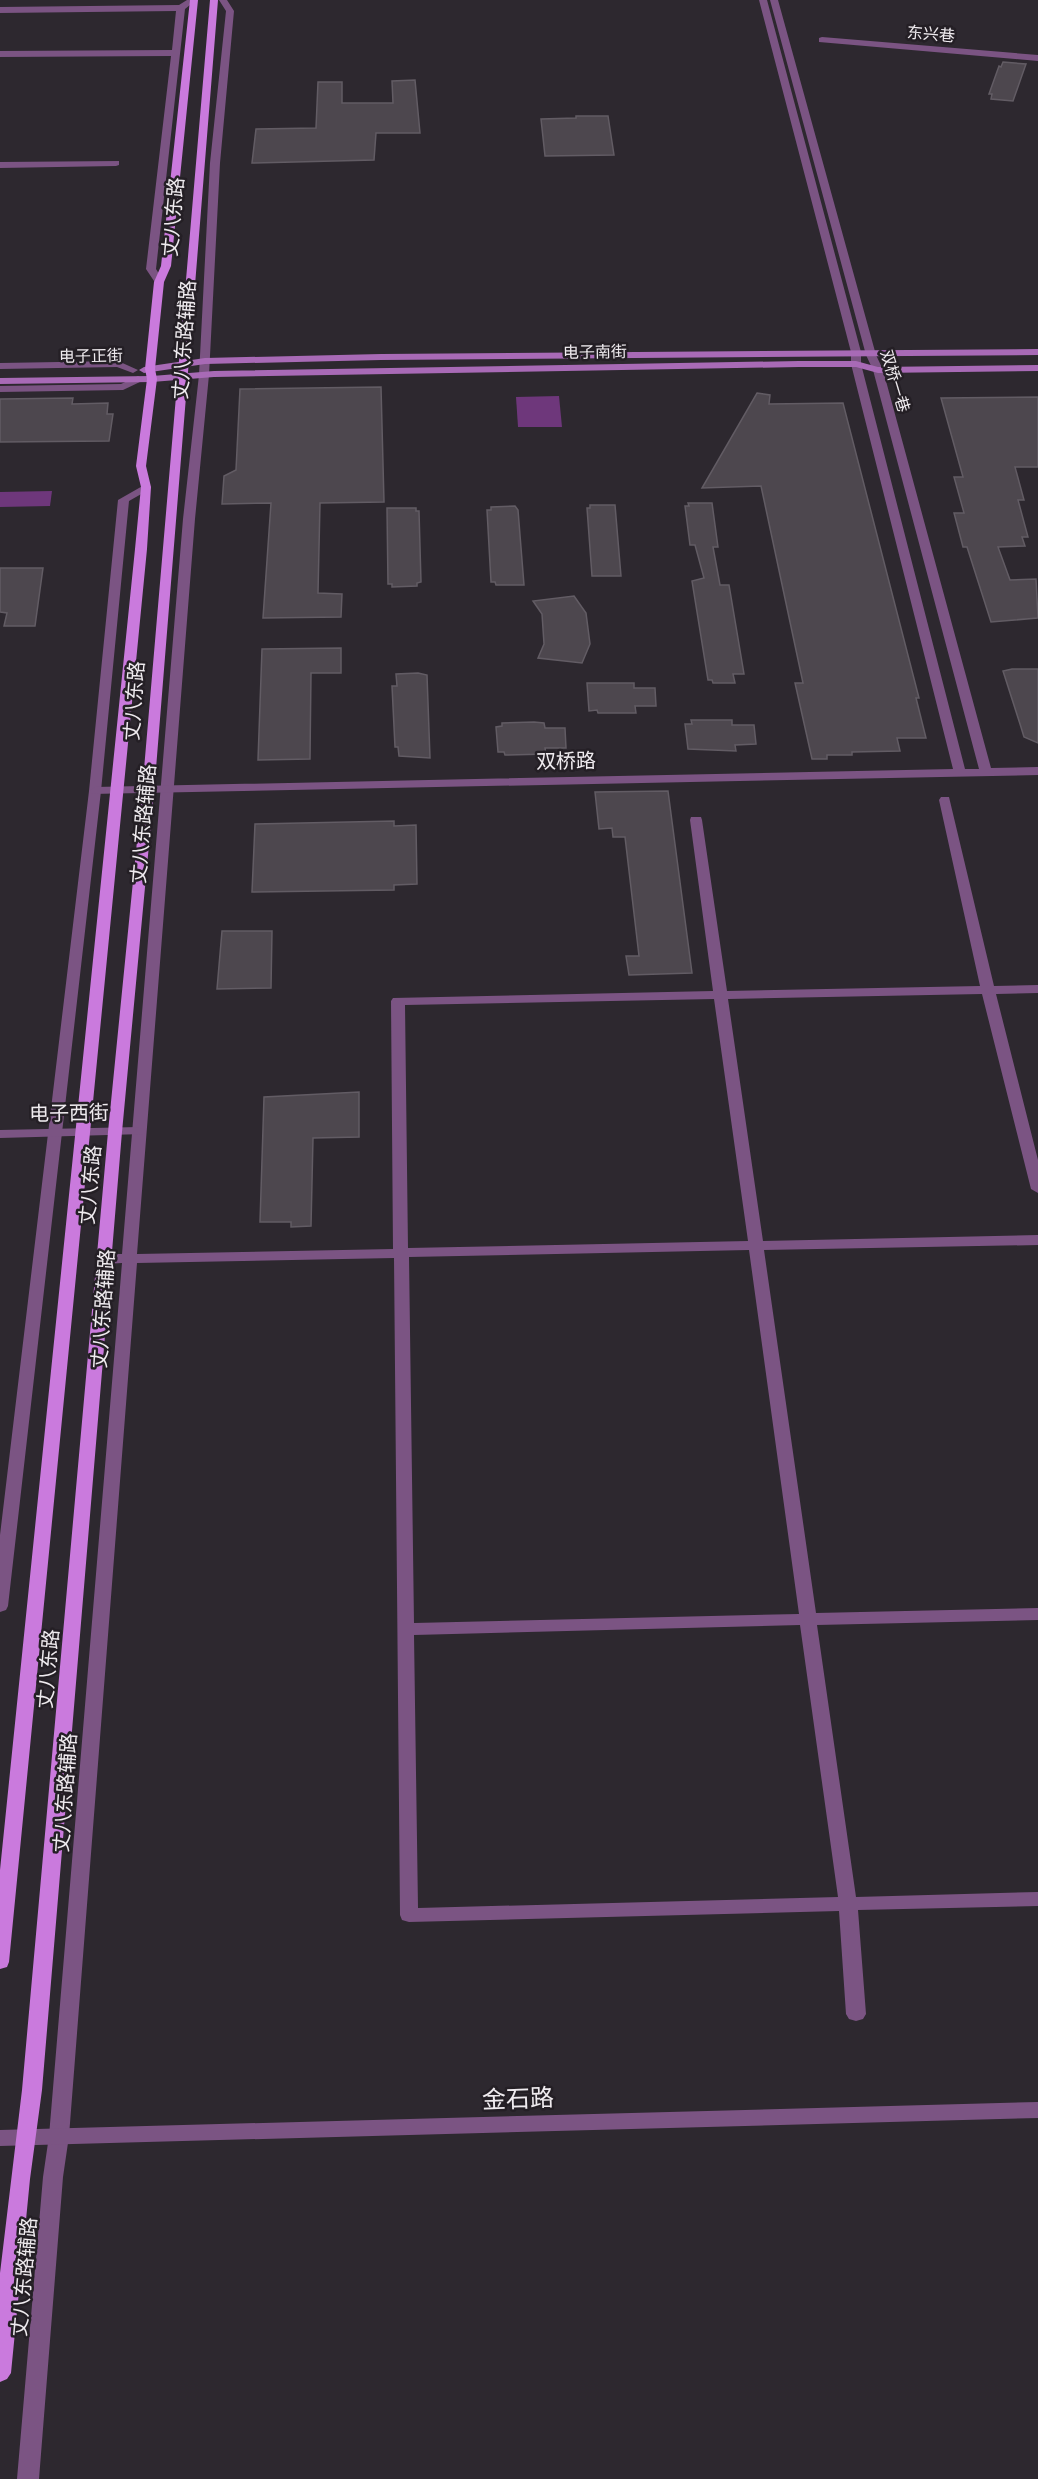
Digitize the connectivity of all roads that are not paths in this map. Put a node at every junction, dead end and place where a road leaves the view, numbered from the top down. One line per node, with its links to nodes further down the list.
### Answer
1 (193, 0): 6 (street); 16 (main road, 丈八东路)
2 (214, 0): 12 (main road, 丈八东路)
3 (223, 0): 13 (street, 丈八东路辅路)
4 (763, 0): 17 (street, 双桥一巷)
5 (774, 0): 19 (street, 双桥一巷)
6 (181, 8): 7 (street); 9 (street, 丈八东路辅路)
7 (0, 10)
8 (822, 40): 11 (street, 东兴巷)
9 (176, 53): 10 (street); 16 (street, 丈八东路辅路)
10 (0, 54)
11 (1038, 58)
12 (204, 111): 13 (street); 24 (main road, 丈八东路)
13 (220, 111): 22 (street, 丈八东路辅路)
14 (116, 163): 15 (street)
15 (0, 165)
16 (159, 282): 28 (main road, 丈八东路)
17 (856, 352): 19 (main road, 电子南街); 20 (street, 双桥一巷); 22 (main road, 电子南街)
18 (1038, 352): 19 (main road, 电子南街)
19 (871, 355): 25 (street, 双桥一巷)
20 (856, 364): 22 (main road, 电子南街); 25 (main road, 电子南街); 36 (street, 双桥一巷)
21 (0, 366): 27 (street)
22 (204, 368): 24 (main road, 电子南街); 37 (street, 丈八东路辅路)
23 (1038, 368): 25 (main road, 电子南街)
24 (182, 369): 28 (main road, 电子正街); 39 (main road, 丈八东路)
25 (878, 370): 35 (street, 双桥一巷)
26 (0, 373): 27 (main road, 电子正街)
27 (135, 374): 28 (main road, 电子正街); 29 (main road, 电子正街); 30 (street)
28 (151, 374): 31 (main road, 丈八东路)
29 (0, 381)
30 (0, 389)
31 (146, 487): 32 (street); 33 (main road, 丈八东路)
32 (120, 549): 33 (street); 40 (street)
33 (141, 549): 38 (main road, 丈八东路)
34 (1038, 771): 35 (street, 双桥路)
35 (986, 772): 36 (street, 双桥路)
36 (960, 773): 37 (street, 双桥路)
37 (167, 788): 39 (street, 双桥路); 46 (street, 丈八东路辅路)
38 (117, 790): 39 (street, 双桥路); 40 (street, 双桥路); 49 (main road, 丈八东路)
39 (148, 790): 47 (main road, 丈八东路)
40 (95, 791): 48 (street)
41 (945, 800): 44 (street)
42 (696, 820): 45 (street)
43 (1038, 989): 44 (street)
44 (988, 991): 45 (street); 51 (street)
45 (719, 995): 53 (street); 54 (street)
46 (138, 1131): 47 (street, 电子西街); 56 (street, 丈八东路辅路)
47 (115, 1132): 49 (street, 电子西街); 55 (main road, 丈八东路)
48 (53, 1133): 49 (street, 电子西街); 50 (street, 电子西街); 57 (street)
49 (81, 1133): 63 (main road, 丈八东路)
50 (0, 1134)
51 (1038, 1189)
52 (1038, 1240): 53 (street)
53 (755, 1246): 54 (street); 59 (street)
54 (401, 1254): 56 (street); 60 (street)
55 (105, 1259): 56 (street); 67 (main road, 丈八东路)
56 (128, 1259): 66 (street, 丈八东路辅路)
57 (0, 1606)
58 (1038, 1614): 59 (street)
59 (808, 1620): 60 (street); 62 (street)
60 (407, 1629): 62 (street)
61 (1038, 1899): 62 (street)
62 (848, 1904): 64 (street)
63 (0, 1962)
64 (856, 2014)
65 (1038, 2110): 66 (street, 金石路)
66 (59, 2136): 67 (street, 金石路); 70 (street, 丈八东路辅路)
67 (26, 2137): 68 (street, 金石路); 69 (main road, 丈八东路)
68 (0, 2138)
69 (0, 2373)
70 (28, 2479)

